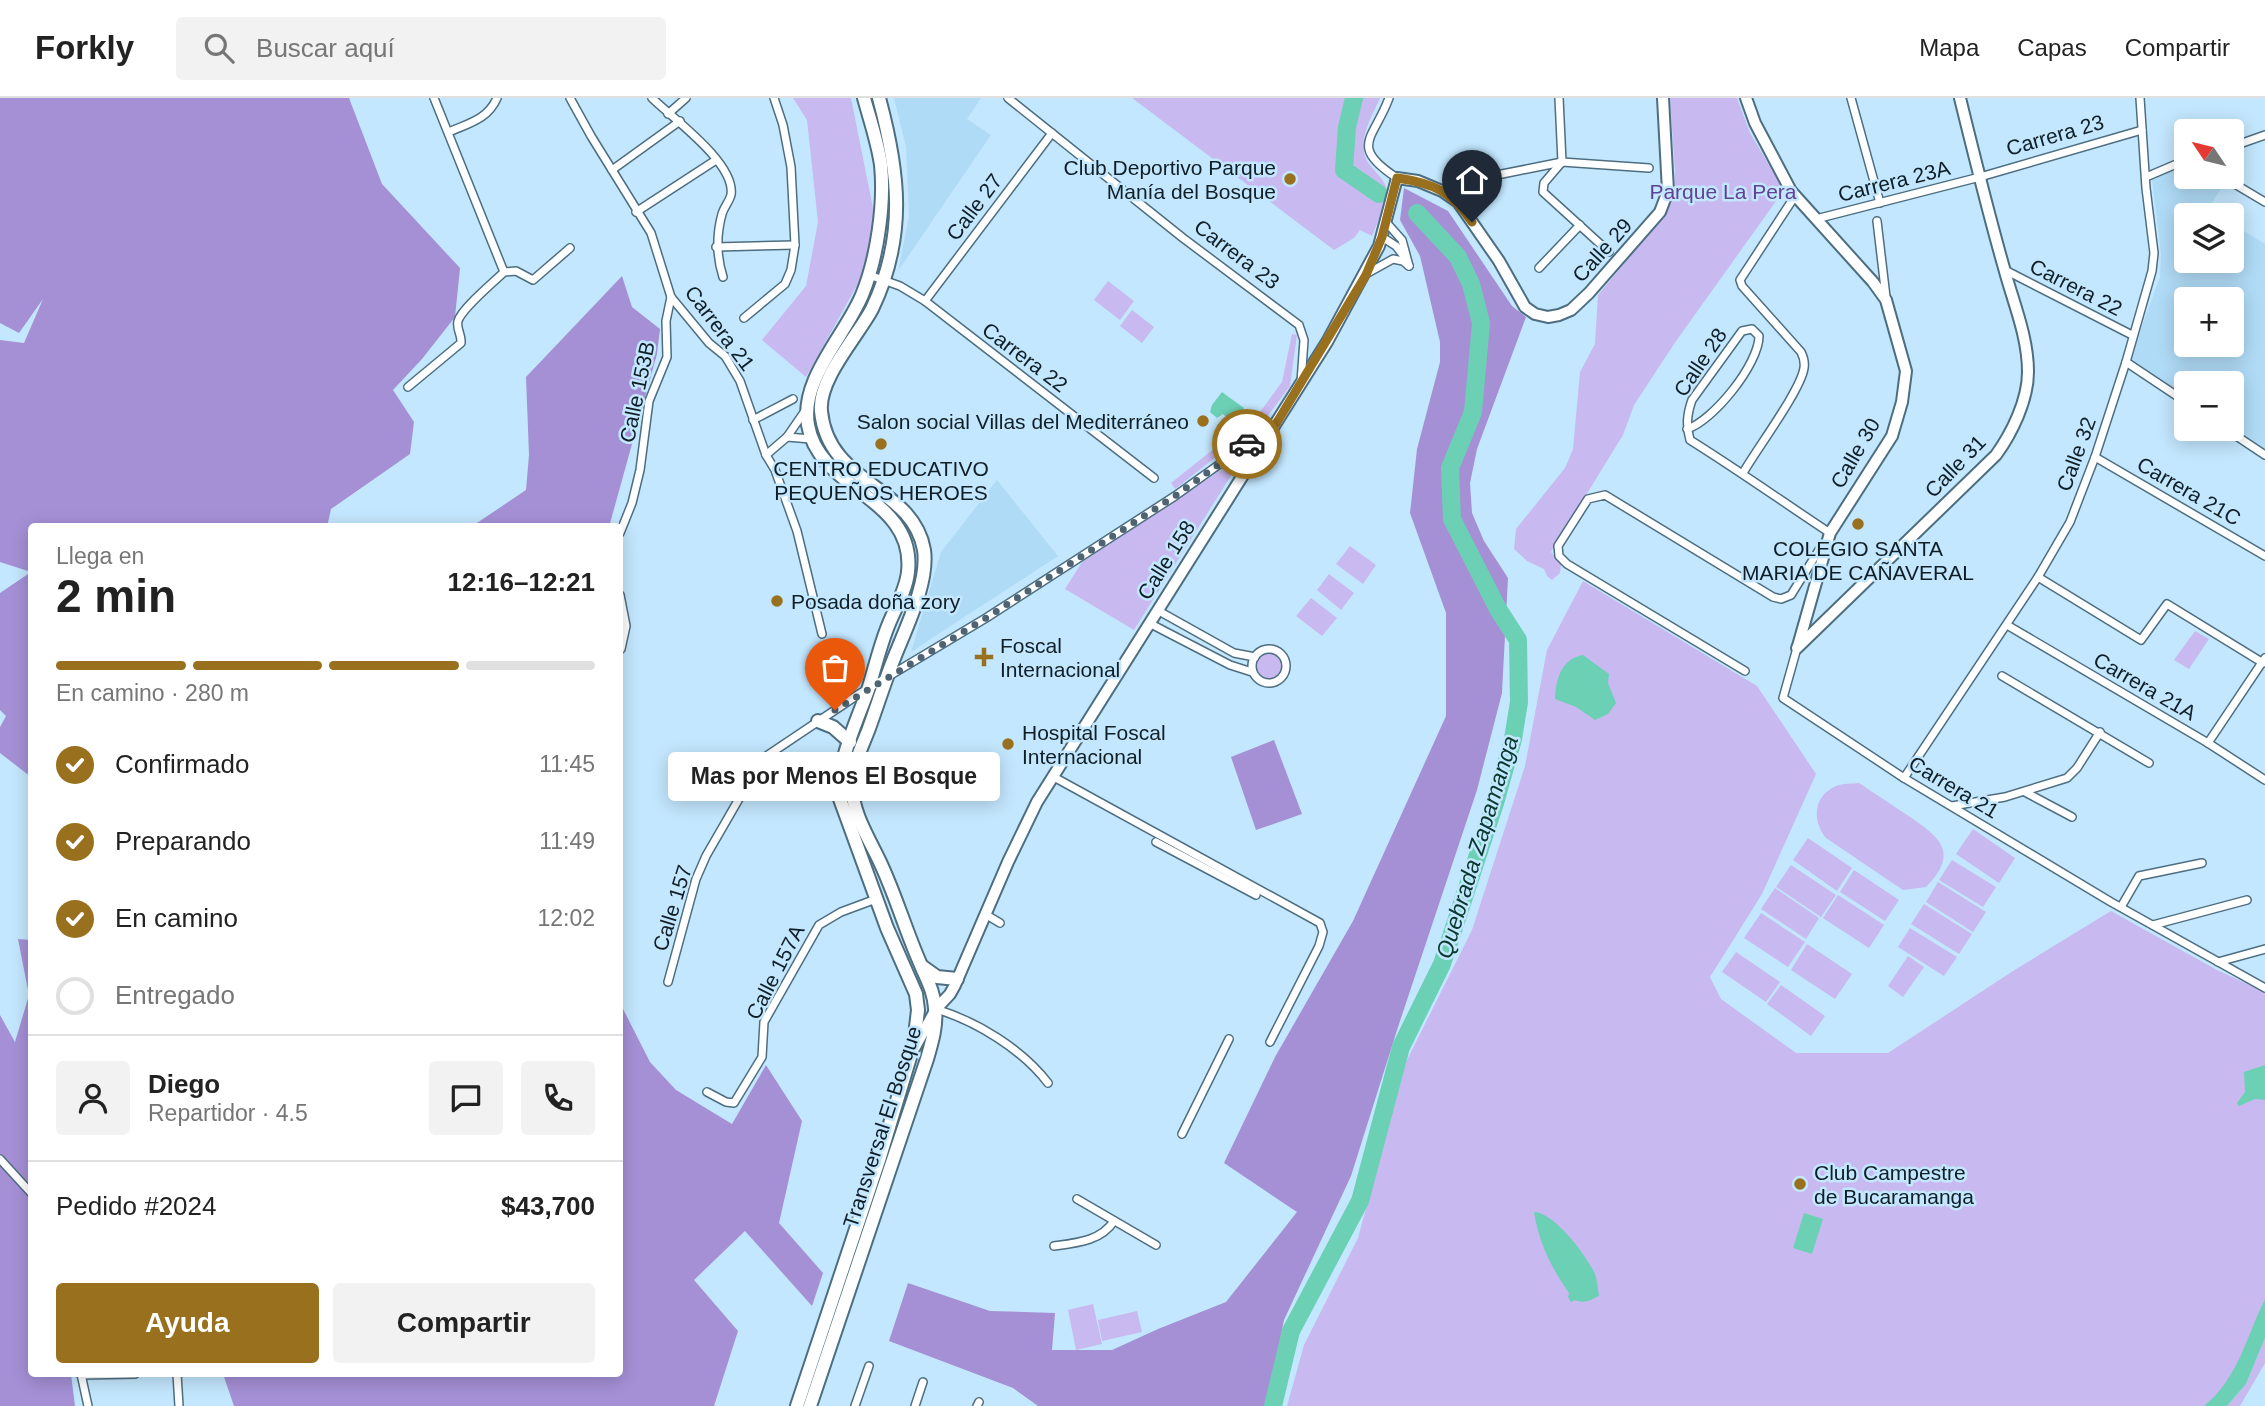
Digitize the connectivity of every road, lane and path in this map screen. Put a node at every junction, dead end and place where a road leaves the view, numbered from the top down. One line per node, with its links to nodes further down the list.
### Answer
1 (434, 98): 20 (street)
2 (496, 98): 20 (street)
3 (570, 98): 28 (street, Carrera 21)
4 (652, 98): 17 (street)
5 (686, 98): 17 (street)
6 (774, 98): 43 (street)
7 (864, 98): 51 (main road, Transversal El Bosque)
8 (879, 98): 54 (main road, Transversal El Bosque)
9 (1008, 98): 21 (street, Carrera 23)
10 (1389, 98): 32 (street)
11 (1559, 98): 25 (street)
12 (1663, 98): 32 (street, Calle 29)
13 (1746, 98): 34 (street, Calle 30)
14 (1851, 98): 36 (street)
15 (1960, 98): 30 (street, Calle 31)
16 (2140, 98): 19 (street, Calle 32)
17 (668, 114): 18 (street)
18 (680, 121): 24 (street); 28 (street)
19 (2141, 130): 30 (street, Carrera 23); 31 (street, Calle 32)
20 (449, 132): 50 (street)
21 (1052, 133): 57 (street, Calle 27); 61 (street, Carrera 23)
22 (2265, 135): 23 (street)
23 (2244, 142)
24 (716, 160): 37 (street); 44 (street)
25 (1562, 162): 27 (street); 29 (street); 41 (street)
26 (2174, 165): 31 (street)
27 (1649, 168)
28 (612, 170): 37 (street, Carrera 21)
29 (1502, 174)
30 (1980, 177): 36 (street, Carrera 23A); 49 (street, Calle 31)
31 (2146, 177): 59 (street, Calle 32)
32 (1397, 178): 40 (street, Calle 158)
33 (2243, 189): 35 (street)
34 (1796, 196): 38 (street, Calle 30); 75 (street)
35 (2265, 202)
36 (1880, 203): 38 (street, Carrera 23A)
37 (636, 212): 55 (street, Carrera 21)
38 (1816, 219): 56 (street, Calle 30)
39 (1877, 221): 56 (street)
40 (1386, 222): 42 (street, Calle 158); 47 (street)
41 (1580, 225): 46 (street); 48 (street)
42 (1382, 237): 47 (street); 52 (street, Calle 158)
43 (795, 245): 44 (street); 58 (street)
44 (716, 247): 53 (street)
45 (570, 248): 50 (street)
46 (1609, 252)
47 (1409, 266): 52 (street)
48 (1539, 268)
49 (2004, 269): 59 (street, Carrera 22); 88 (street, Calle 31)
50 (504, 272): 62 (street)
51 (869, 275): 54 (street, Carrera 22); 65 (main road, Transversal El Bosque)
52 (1366, 275): 61 (street, Calle 158)
53 (723, 277)
54 (883, 280): 57 (street, Carrera 22); 94 (main road, Transversal El Bosque)
55 (671, 297): 66 (street, Carrera 21); 77 (street, Calle 153B)
56 (1886, 300): 78 (street, Calle 30)
57 (925, 301): 76 (street, Carrera 22)
58 (744, 318)
59 (2132, 335): 60 (street, Calle 32)
60 (2126, 362): 63 (street); 74 (street, Calle 32)
61 (1301, 383): 67 (street, Calle 158)
62 (408, 387)
63 (2174, 394)
64 (793, 399): 66 (street)
65 (807, 408): 69 (street); 70 (main road, Transversal El Bosque)
66 (753, 420): 72 (street, Carrera 21)
67 (1276, 424): 83 (street, Calle 158); 94 (street, Calle 157)
68 (1687, 429): 68 (street, Calle 28); 75 (street, Calle 28)
69 (787, 436): 70 (street); 72 (street)
70 (811, 439): 95 (main road, Transversal El Bosque)
71 (2244, 441): 73 (street)
72 (766, 455): 86 (street, Carrera 21)
73 (2265, 455)
74 (2095, 457): 80 (street, Carrera 21C); 81 (street, Calle 32)
75 (1743, 472): 78 (street)
76 (1154, 478)
77 (623, 525)
78 (1830, 533): 79 (street, Calle 30)
79 (1825, 548): 88 (street, Calle 30); 91 (street)
80 (2265, 556)
81 (2038, 577): 85 (street, Calle 32); 90 (street)
82 (623, 610): 87 (street)
83 (1157, 610): 84 (street, Calle 158); 89 (street)
84 (1149, 624): 92 (street); 102 (street, Calle 158)
85 (2007, 625): 100 (street, Carrera 21A); 103 (street, Calle 32)
86 (822, 634)
87 (623, 639)
88 (1797, 648): 96 (street, Calle 30)
89 (1255, 657): 92 (street); 92 (street)
90 (2264, 660): 100 (street)
91 (1745, 671)
92 (1252, 672)
93 (2002, 676): 98 (street)
94 (886, 678): 95 (street, Calle 157); 121 (main road, Transversal El Bosque)
95 (868, 689): 97 (street, Calle 157); 99 (main road, Transversal El Bosque)
96 (1783, 698): 103 (street, Carrera 21)
97 (818, 721): 99 (main road); 123 (street, Calle 157)
98 (2100, 732): 101 (street); 105 (street)
99 (850, 742): 112 (main road, Transversal El Bosque)
100 (2208, 743): 104 (street, Carrera 21A)
101 (2149, 763)
102 (1052, 776): 110 (street); 116 (street, Calle 158)
103 (1904, 778): 106 (street, Carrera 21)
104 (2265, 780)
105 (2025, 792): 106 (street); 107 (street)
106 (1951, 807): 115 (street, Carrera 21)
107 (2072, 817)
108 (1156, 842): 110 (street)
109 (2202, 863): 115 (street)
110 (1256, 895): 111 (street)
111 (1275, 898): 114 (street); 128 (street)
112 (877, 899): 125 (main road, Transversal El Bosque); 131 (street, Calle 157A)
113 (2247, 900): 118 (street)
114 (1270, 906)
115 (2121, 907): 118 (street, Carrera 21)
116 (985, 914): 117 (street); 122 (street, Calle 158)
117 (1000, 923)
118 (2152, 925): 120 (street, Carrera 21)
119 (2265, 948): 120 (street)
120 (2218, 962): 124 (street, Carrera 21)
121 (920, 965): 122 (main road); 126 (main road, Transversal El Bosque)
122 (957, 979): 126 (street, Calle 158)
123 (668, 982)
124 (2265, 988)
125 (916, 995): 126 (street); 129 (main road, Transversal El Bosque)
126 (936, 1009): 129 (street, Calle 158); 130 (street); 146 (main road, Transversal El Bosque)
127 (1229, 1039): 132 (street)
128 (1269, 1042)
129 (911, 1055): 145 (main road, Transversal El Bosque)
130 (1048, 1083)
131 (707, 1092)
132 (1182, 1133)
133 (0, 1159): 134 (street)
134 (28, 1190)
135 (1077, 1199): 136 (street)
136 (1114, 1221): 137 (street); 138 (street)
137 (1156, 1245)
138 (1054, 1246)
139 (869, 1366): 147 (street)
140 (82, 1377): 143 (street)
141 (177, 1377): 144 (street)
142 (923, 1382): 148 (street)
143 (88, 1406)
144 (179, 1406)
145 (797, 1406)
146 (810, 1406)
147 (855, 1406)
148 (915, 1406)

